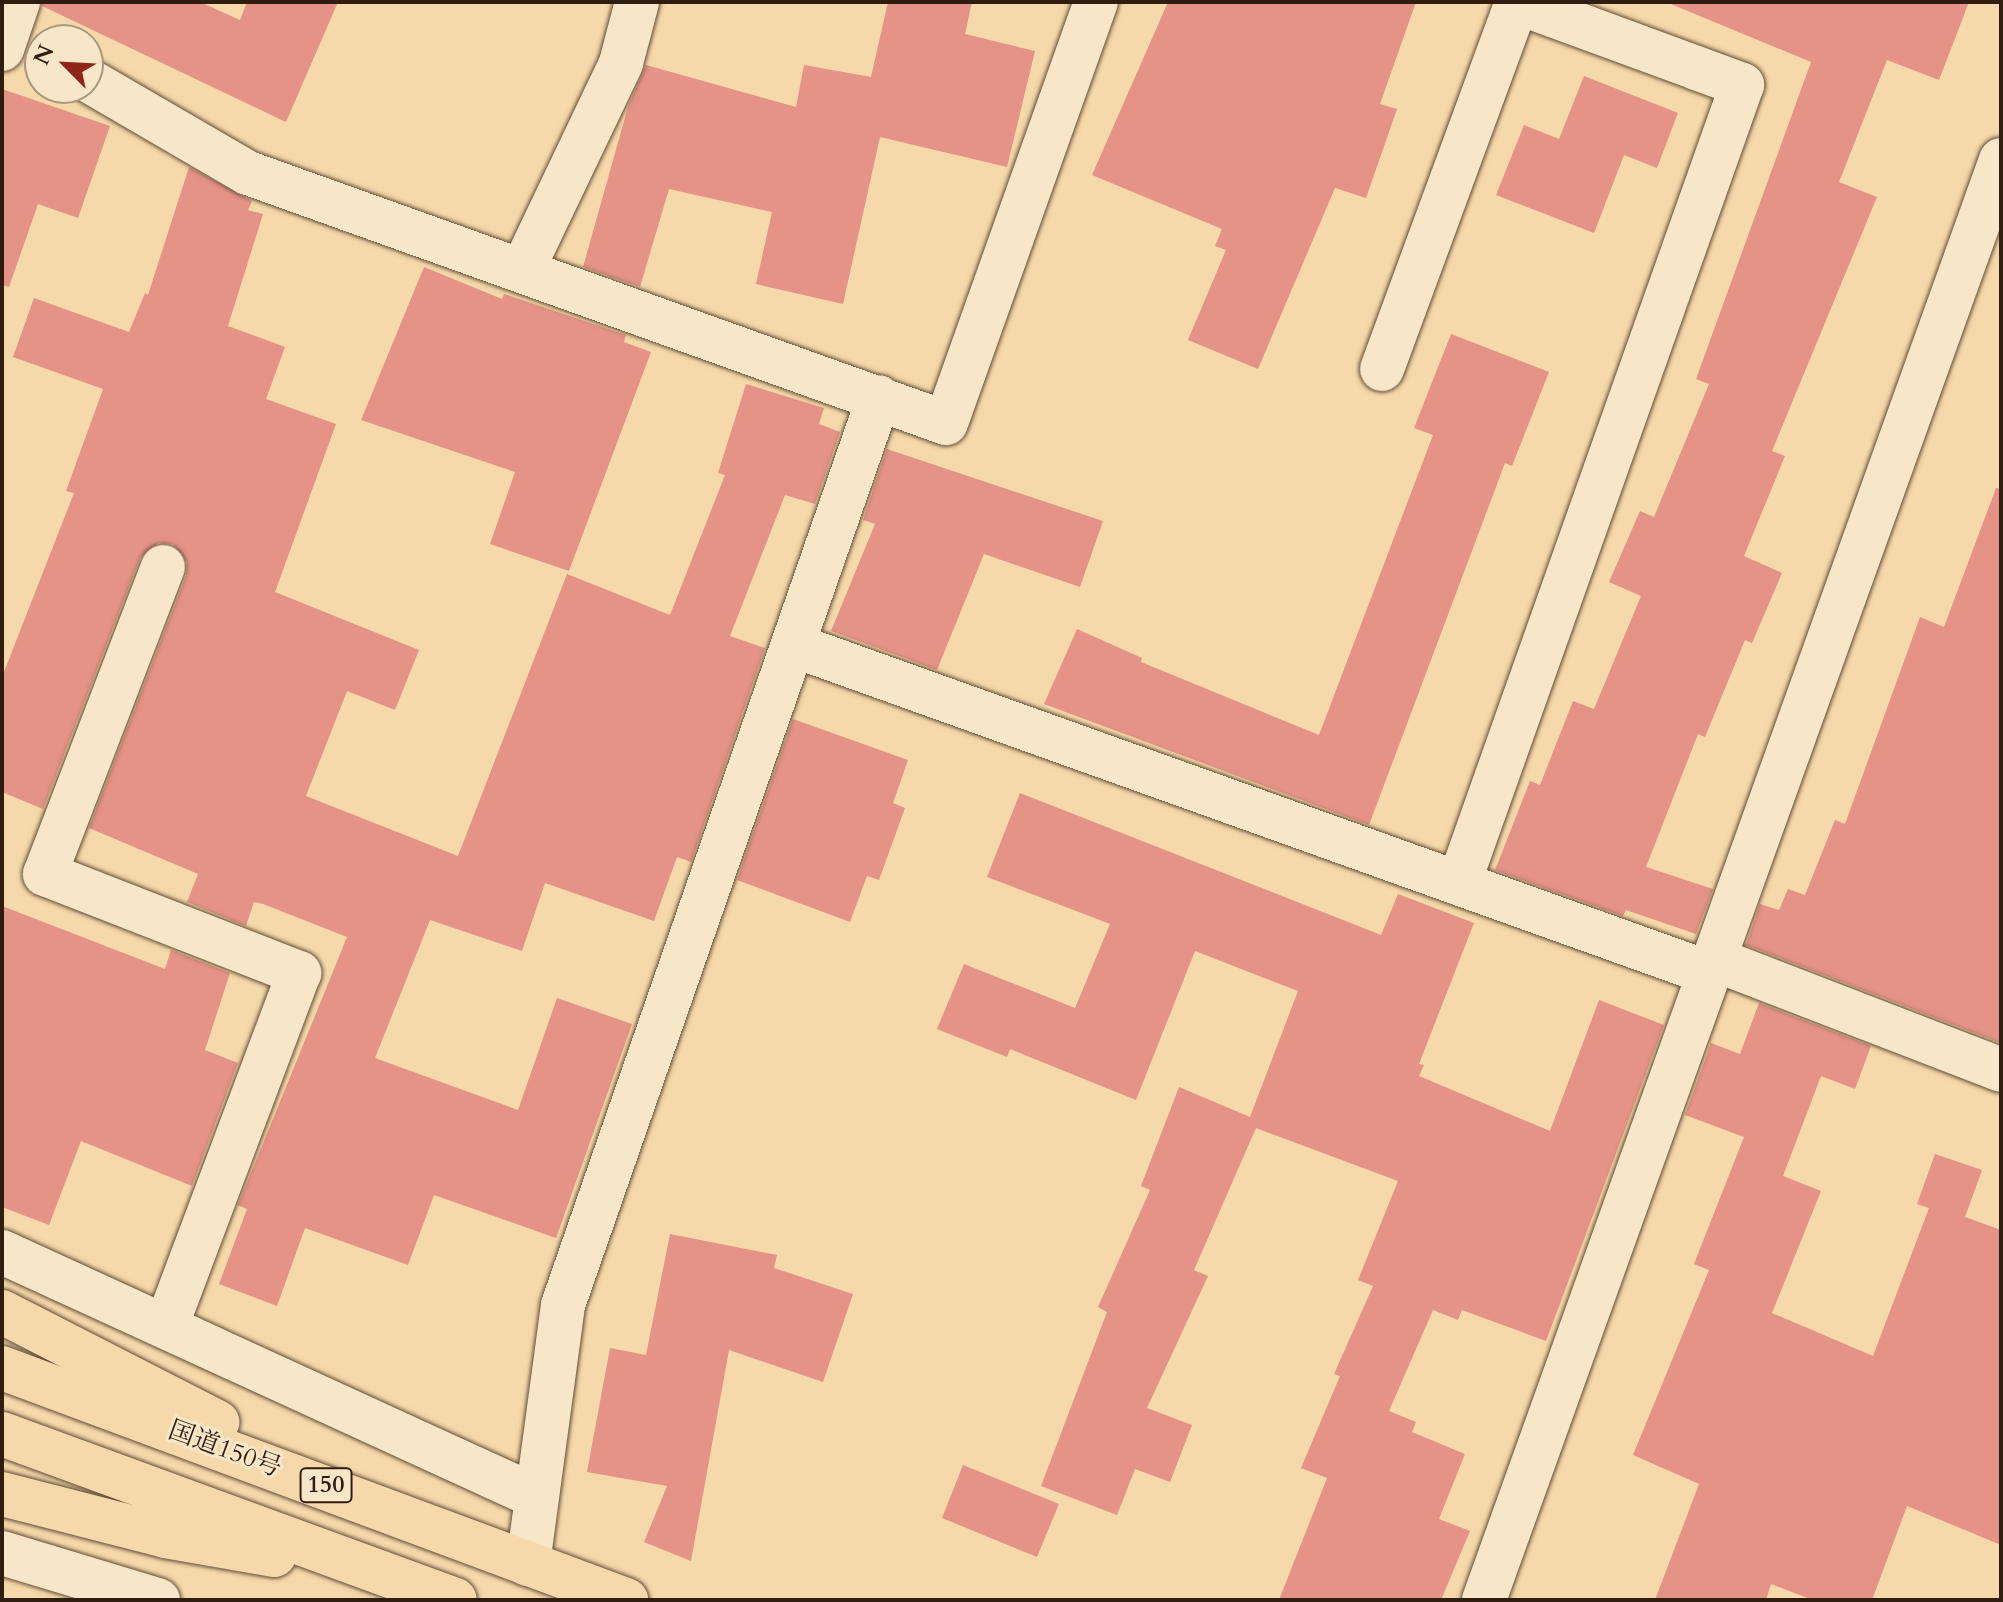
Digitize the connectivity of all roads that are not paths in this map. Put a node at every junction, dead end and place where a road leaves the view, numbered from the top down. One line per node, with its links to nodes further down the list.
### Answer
1 (637, 2): 5 (street)
2 (1096, 2): 7 (street)
3 (104, 89): 5 (street)
4 (2001, 160): 11 (street)
5 (522, 271): 7 (street)
6 (1382, 369): 10 (street)
7 (879, 397): 9 (street)
8 (163, 567): 15 (street)
9 (793, 645): 10 (street); 19 (street)
10 (1459, 883): 11 (street)
11 (1712, 966): 12 (street); 27 (street)
12 (2001, 1070)
13 (2, 1252): 15 (street)
14 (2, 1312): 20 (highway, 150)
15 (166, 1326): 19 (street)
16 (2, 1368): 20 (highway, 国道150号 / 150)
17 (2, 1434): 23 (highway, 150)
18 (2, 1494): 23 (highway, 150)
19 (537, 1497): 22 (street)
20 (375, 1502): 22 (highway, 国道150号 / 150)
21 (2, 1553): 24 (street)
22 (528, 1564): 26 (highway, 国道150号 / 150)
23 (390, 1576): 25 (highway, 150)
24 (158, 1600)
25 (455, 1600)
26 (626, 1600)
27 (1484, 1600)

